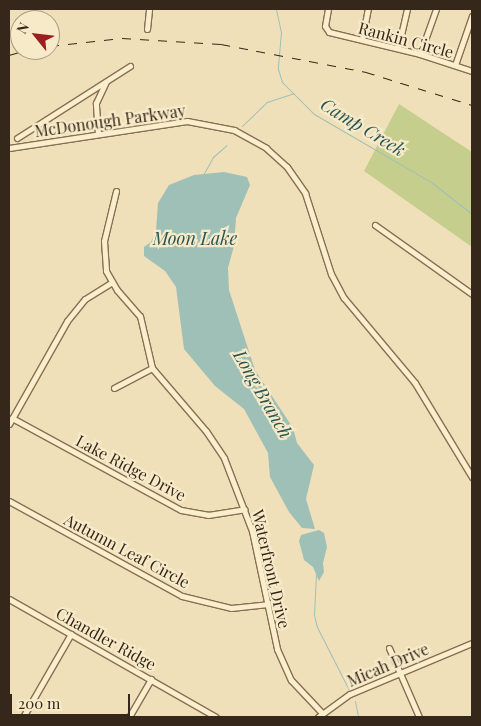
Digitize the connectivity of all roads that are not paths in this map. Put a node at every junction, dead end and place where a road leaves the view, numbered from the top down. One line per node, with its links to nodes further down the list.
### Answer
1 (150, 9): 7 (street)
2 (328, 9): 8 (street, Rankin Circle)
3 (368, 9): 8 (street)
4 (407, 9): 9 (street)
5 (436, 9): 10 (street)
6 (472, 16): 11 (street)
7 (148, 29)
8 (362, 40): 9 (street, Rankin Circle)
9 (398, 48): 10 (street, Rankin Circle)
10 (420, 54): 11 (street, Rankin Circle)
11 (455, 65): 13 (street, Rankin Circle)
12 (130, 66): 14 (street)
13 (472, 71)
14 (108, 80): 15 (street); 16 (street)
15 (98, 134): 17 (street, McDonough Parkway); 25 (street, McDonough Parkway)
16 (17, 138)
17 (9, 148)
18 (116, 191): 20 (street, Waterfront Drive)
19 (375, 225): 21 (street)
20 (112, 282): 22 (street, Waterfront Drive); 24 (street)
21 (472, 294)
22 (152, 368): 23 (street); 27 (street, Waterfront Drive)
23 (114, 388)
24 (10, 421): 27 (street, Lake Ridge Drive)
25 (472, 477)
26 (9, 501): 29 (street, Autumn Leaf Circle)
27 (245, 509): 29 (street, Waterfront Drive)
28 (9, 599): 30 (street, Chandler Ridge)
29 (268, 604): 35 (street, Waterfront Drive)
30 (71, 634): 34 (street, Chandler Ridge); 36 (street)
31 (472, 643): 33 (street, Micah Drive)
32 (390, 648): 33 (street)
33 (400, 673): 35 (street, Micah Drive); 40 (street)
34 (151, 678): 37 (street); 38 (street, Chandler Ridge)
35 (321, 712): 39 (street, Micah Drive)
36 (23, 717)
37 (129, 717)
38 (216, 717)
39 (318, 717)
40 (419, 717)

